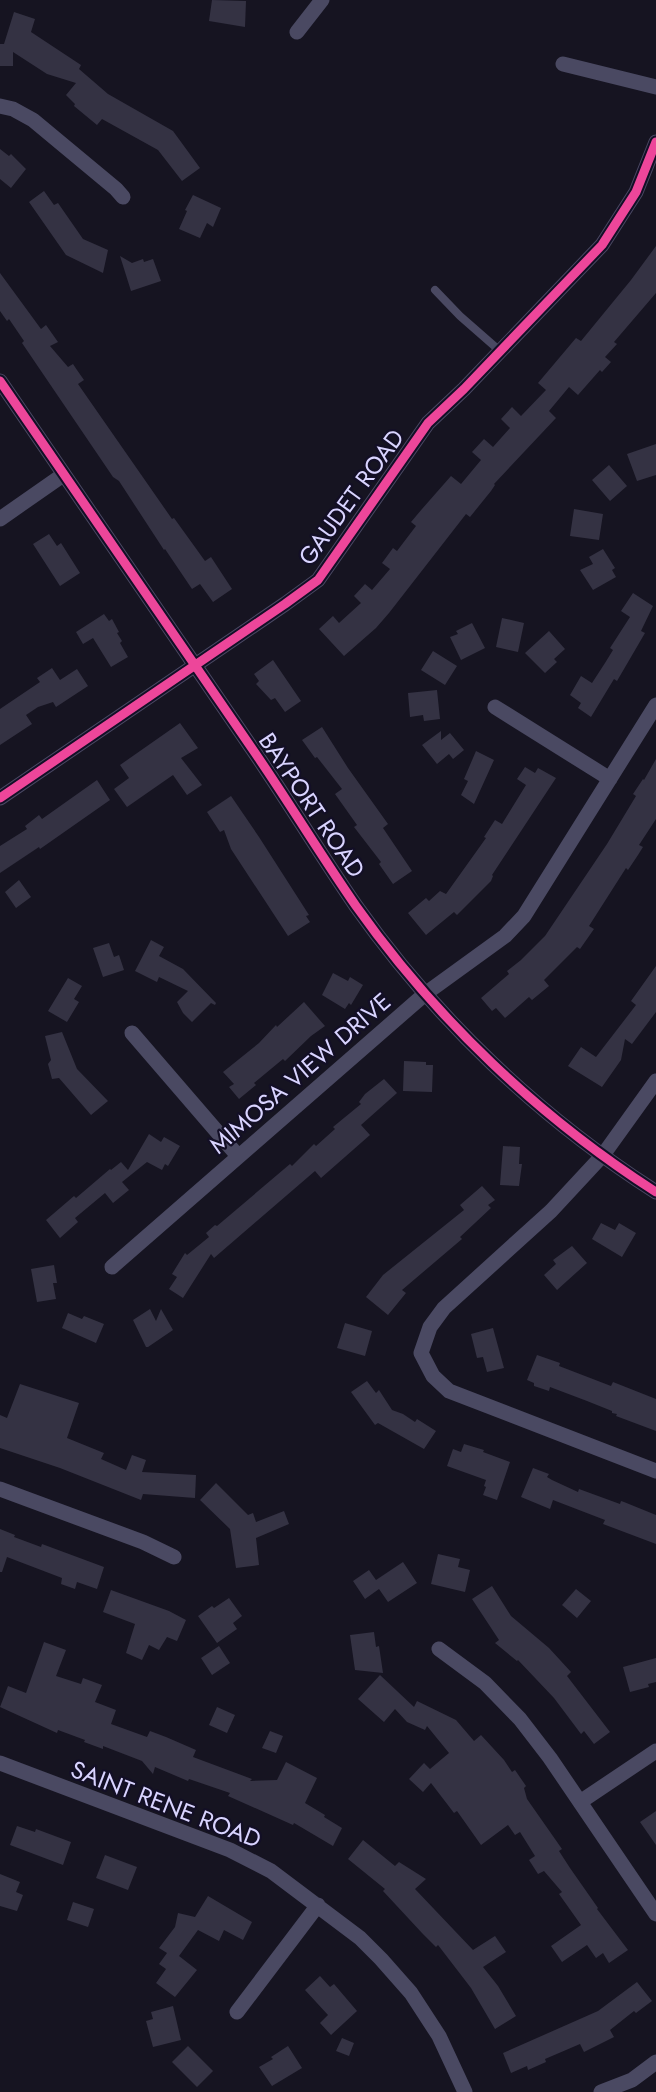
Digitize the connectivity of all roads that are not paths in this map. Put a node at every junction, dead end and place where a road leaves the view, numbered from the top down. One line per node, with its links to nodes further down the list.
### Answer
1 (322, 0): 2 (street)
2 (297, 32)
3 (563, 64): 4 (street)
4 (656, 87)
5 (0, 106): 7 (street)
6 (656, 142): 9 (street, GAUDET ROAD)
7 (123, 197)
8 (435, 290): 9 (lane)
9 (500, 351): 13 (street, GAUDET ROAD)
10 (0, 381): 11 (street, BAYPORT ROAD)
11 (63, 475): 12 (street); 13 (street, BAYPORT ROAD)
12 (0, 519)
13 (195, 665): 17 (street, GAUDET ROAD); 18 (street, BAYPORT ROAD)
14 (656, 705): 16 (street, MIMOSA VIEW DRIVE)
15 (495, 707): 16 (street)
16 (610, 779): 18 (street, MIMOSA VIEW DRIVE)
17 (0, 798)
18 (425, 994): 21 (street, BAYPORT ROAD); 22 (street, MIMOSA VIEW DRIVE)
19 (132, 1033): 22 (street)
20 (656, 1081): 21 (street)
21 (603, 1155): 23 (street, BAYPORT ROAD); 25 (street)
22 (238, 1156): 24 (street, MIMOSA VIEW DRIVE)
23 (656, 1192)
24 (112, 1267)
25 (656, 1472)
26 (0, 1489): 27 (street)
27 (174, 1557)
28 (439, 1649): 31 (street)
29 (656, 1751): 31 (street)
30 (0, 1763): 32 (street, SAINT RENE ROAD)
31 (580, 1802): 33 (street)
32 (318, 1905): 34 (street); 36 (street, SAINT RENE ROAD)
33 (656, 1914)
34 (237, 2012)
35 (656, 2062): 37 (street)
36 (465, 2092)
37 (602, 2092)

